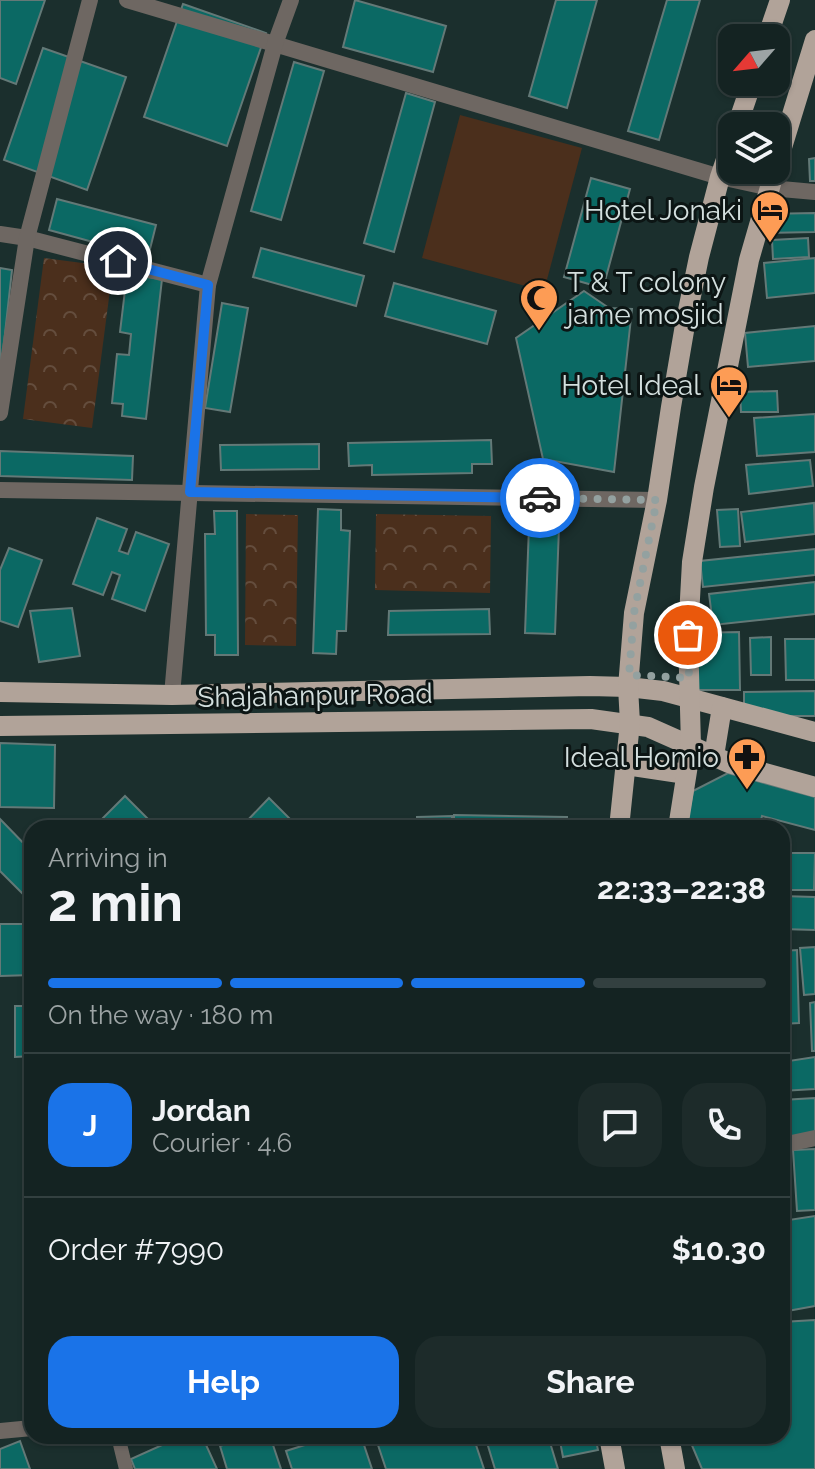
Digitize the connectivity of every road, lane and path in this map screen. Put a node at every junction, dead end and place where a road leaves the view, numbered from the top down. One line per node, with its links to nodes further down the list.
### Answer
1 (90, 0): 15 (street)
2 (127, 0): 7 (street)
3 (291, 0): 7 (street)
4 (780, 0): 5 (main road)
5 (772, 24)
6 (815, 40): 8 (main road)
7 (275, 44): 9 (street); 16 (street)
8 (790, 122)
9 (718, 176)
10 (790, 182): 13 (street)
11 (718, 184): 20 (main road)
12 (771, 184): 23 (main road)
13 (815, 192)
14 (0, 234): 15 (street)
15 (27, 238): 16 (street); 17 (street)
16 (208, 285): 19 (street)
17 (0, 413)
18 (0, 490): 19 (street)
19 (190, 492): 20 (street); 25 (street)
20 (657, 500): 21 (main road)
21 (628, 681): 22 (main road, Shajahanpur Road); 23 (main road, Shajahanpur Road); 28 (main road)
22 (601, 686): 25 (main road, Shajahanpur Road); 27 (main road)
23 (690, 688): 26 (main road, Shajahanpur Road); 31 (main road)
24 (0, 692): 25 (main road, Shajahanpur Road)
25 (172, 695)
26 (722, 707): 30 (main road, Shajahanpur Road); 32 (main road)
27 (602, 721): 28 (main road, Shajahanpur Road); 29 (main road, Shajahanpur Road)
28 (630, 723): 31 (main road, Shajahanpur Road); 33 (main road)
29 (0, 726)
30 (815, 732)
31 (691, 746): 32 (main road, Shajahanpur Road); 34 (main road)
32 (714, 756): 35 (main road, Shajahanpur Road)
33 (626, 765): 34 (main road); 36 (main road)
34 (686, 774): 37 (main road)
35 (815, 787)
36 (620, 820)
37 (679, 820)
38 (815, 1138): 39 (street)
39 (790, 1143)
40 (24, 1429): 41 (street)
41 (0, 1431)
42 (120, 1444): 45 (lane)
43 (610, 1444): 46 (main road)
44 (670, 1444): 47 (main road)
45 (126, 1469)
46 (615, 1469)
47 (675, 1469)

